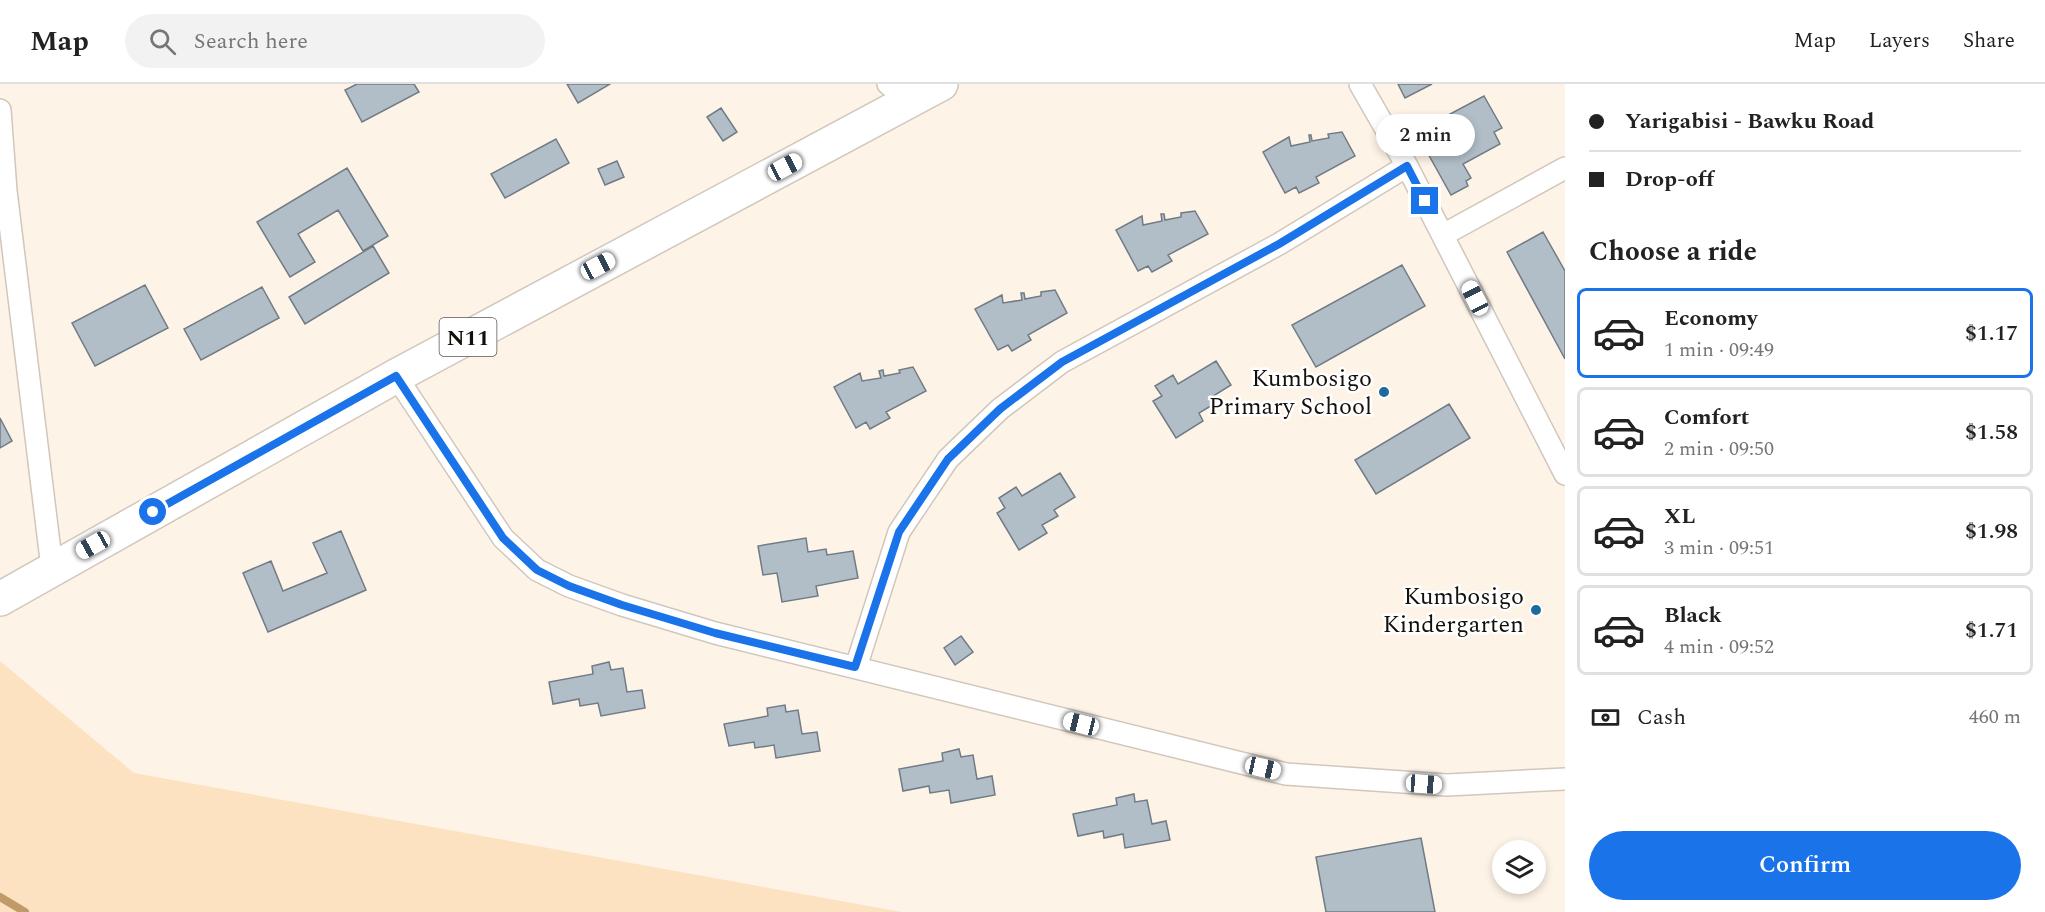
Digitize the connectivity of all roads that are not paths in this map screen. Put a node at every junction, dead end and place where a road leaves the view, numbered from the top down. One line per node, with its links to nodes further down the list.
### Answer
1 (941, 84): 3 (highway, N11)
2 (1360, 84): 5 (street)
3 (899, 93): 9 (highway, N11)
4 (0, 110): 7 (street)
5 (1407, 166): 8 (street); 13 (street)
6 (1565, 168): 8 (street)
7 (3, 192): 11 (street)
8 (1443, 235): 10 (street)
9 (396, 376): 11 (highway, N11); 13 (street)
10 (1565, 474)
11 (52, 568): 12 (highway, N11)
12 (0, 599)
13 (855, 667): 14 (street)
14 (1565, 779)

